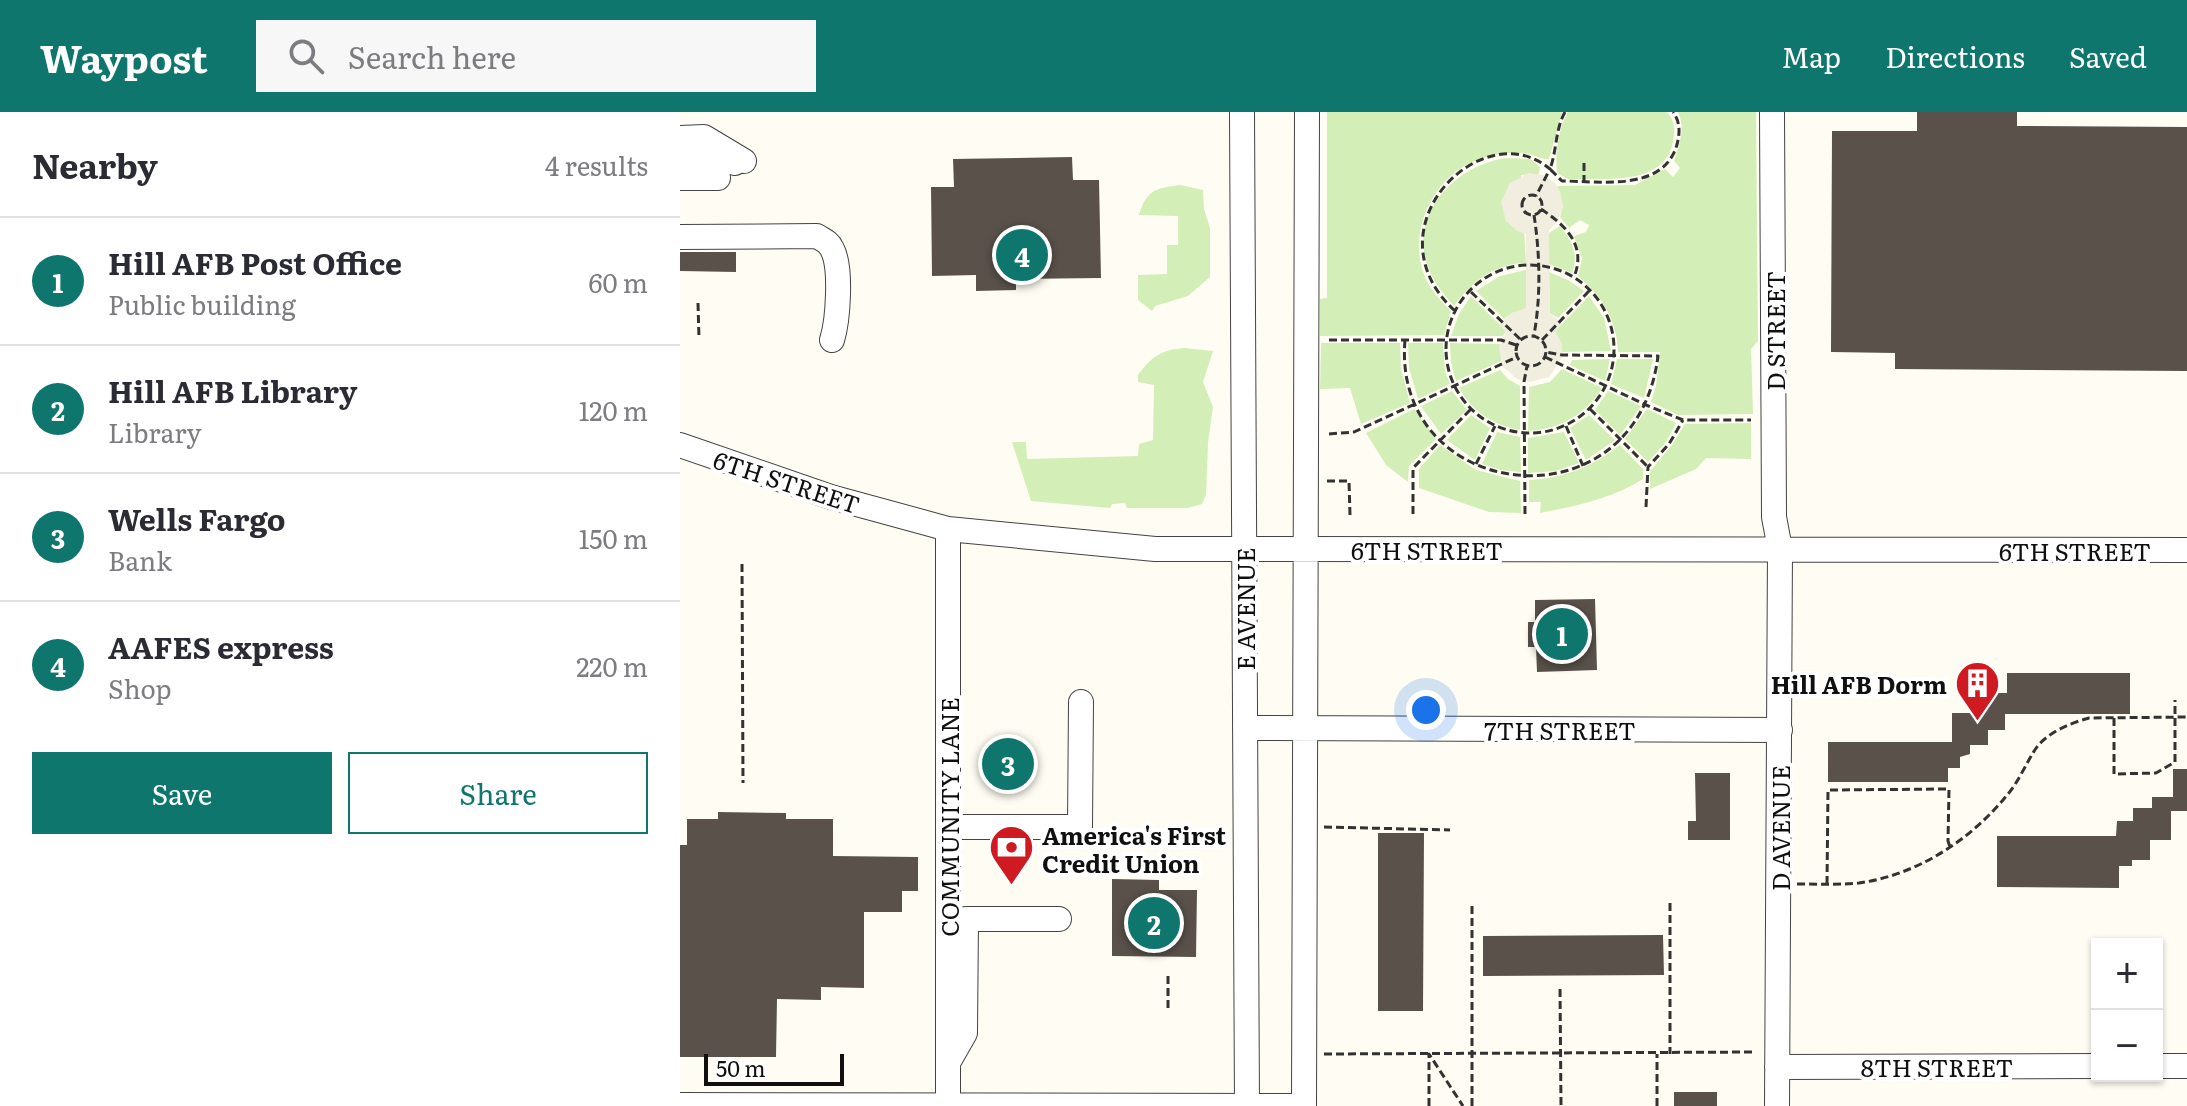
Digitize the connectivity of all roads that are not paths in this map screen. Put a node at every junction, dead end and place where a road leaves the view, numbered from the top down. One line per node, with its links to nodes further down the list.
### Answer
1 (1242, 112): 13 (lane, E AVENUE)
2 (1307, 112): 14 (lane)
3 (1772, 112): 15 (lane, D STREET)
4 (680, 138): 6 (lane)
5 (680, 159): 6 (lane)
6 (730, 168): 7 (lane); 8 (lane)
7 (680, 169)
8 (680, 178)
9 (680, 237): 10 (lane)
10 (832, 340)
11 (680, 445): 12 (lane, 6TH STREET)
12 (948, 529): 13 (lane, 6TH STREET); 21 (lane, COMMUNITY LANE)
13 (1244, 549): 14 (lane, 6TH STREET); 18 (lane, E AVENUE)
14 (1304, 549): 15 (lane, 6TH STREET); 19 (lane)
15 (1780, 549): 16 (lane, 6TH STREET); 20 (lane, D AVENUE)
16 (2187, 550)
17 (1081, 702): 21 (lane)
18 (1245, 728): 19 (lane, 7TH STREET); 31 (lane, E AVENUE)
19 (1304, 729): 20 (lane, 7TH STREET); 32 (lane)
20 (1780, 730): 24 (lane, D AVENUE)
21 (948, 827): 22 (lane, COMMUNITY LANE)
22 (957, 919): 23 (lane); 30 (lane, COMMUNITY LANE)
23 (1059, 919)
24 (1777, 1060): 25 (lane, 8TH STREET); 33 (lane, D AVENUE)
25 (2091, 1066)
26 (2163, 1066): 27 (lane)
27 (2187, 1066)
28 (680, 1105): 29 (lane)
29 (700, 1106): 30 (lane)
30 (948, 1106): 31 (lane)
31 (1247, 1106): 32 (lane)
32 (1304, 1106)
33 (1777, 1106)

